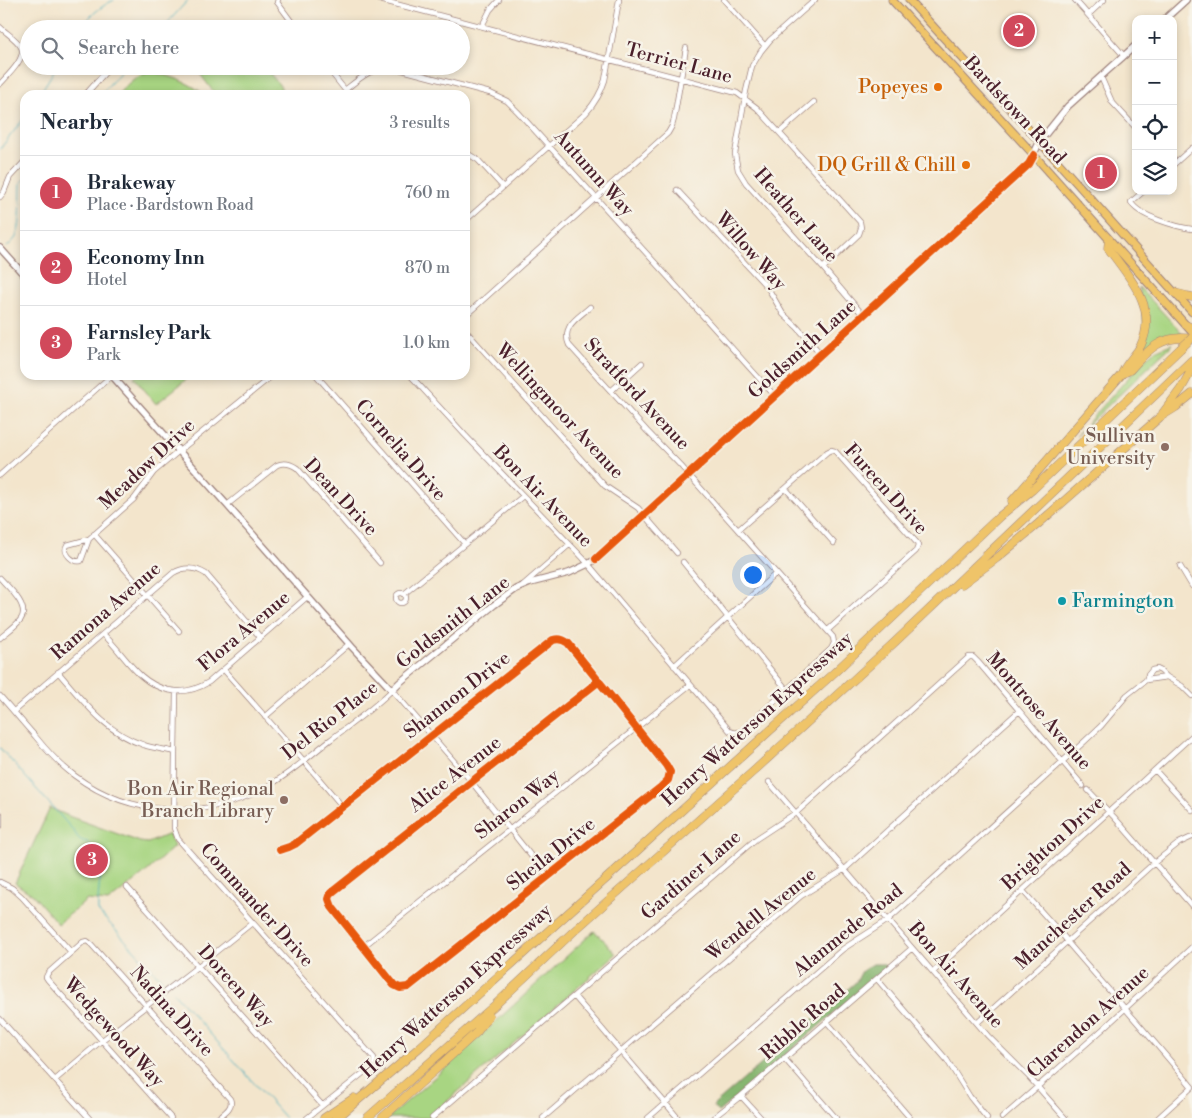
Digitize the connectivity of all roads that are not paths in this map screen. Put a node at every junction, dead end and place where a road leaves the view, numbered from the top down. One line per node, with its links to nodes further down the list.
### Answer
1 (278, 0): 14 (street)
2 (380, 0): 15 (street, Terrier Lane)
3 (499, 0): 17 (street)
4 (619, 0): 26 (street)
5 (724, 0): 20 (street)
6 (815, 0): 20 (street, Heather Lane)
7 (909, 0): 23 (main road, Bardstown Road)
8 (1075, 0): 12 (street)
9 (1104, 0): 12 (street)
10 (1186, 0): 13 (street)
11 (896, 1): 27 (main road, Bardstown Road)
12 (1088, 15): 24 (street)
13 (1169, 15)
14 (290, 20)
15 (458, 20)
16 (470, 23): 17 (street, Terrier Lane)
17 (482, 26): 26 (street, Terrier Lane)
18 (0, 27): 19 (street)
19 (20, 46)
20 (765, 46): 37 (street, Heather Lane)
21 (686, 48): 33 (street)
22 (1132, 49): 24 (street, Goldsmith Lane)
23 (960, 55): 27 (main road); 41 (main road, Bardstown Road)
24 (1124, 56): 32 (street, Goldsmith Lane)
25 (20, 58): 34 (street)
26 (609, 60): 33 (street, Terrier Lane); 42 (street)
27 (949, 62): 45 (main road, Bardstown Road)
28 (103, 75): 35 (street)
29 (334, 75): 36 (street)
30 (366, 75): 36 (street, Autumn Way)
31 (424, 75): 42 (street, Autumn Way)
32 (1101, 77): 39 (street); 41 (street, Goldsmith Lane)
33 (681, 78): 37 (street, Terrier Lane); 52 (street)
34 (0, 84)
35 (89, 90)
36 (346, 90)
37 (745, 98): 40 (street, Terrier Lane); 57 (street, Heather Lane)
38 (814, 102): 40 (street)
39 (1132, 124)
40 (780, 132): 57 (street, Terrier Lane)
41 (1040, 141): 45 (street, Goldsmith Lane); 59 (main road, Bardstown Road)
42 (549, 146): 48 (street); 52 (street, Autumn Way)
43 (1192, 148): 46 (street)
44 (470, 155): 48 (street)
45 (1034, 155): 55 (main road, Bardstown Road); 64 (street, Goldsmith Lane)
46 (1177, 161)
47 (20, 166): 51 (street)
48 (503, 187): 53 (street)
49 (677, 190): 69 (street, Willow Way)
50 (1139, 195): 54 (street)
51 (0, 197)
52 (596, 198): 62 (street); 80 (street, Autumn Way)
53 (470, 217)
54 (1192, 229)
55 (1109, 239): 65 (main road, Bardstown Road); 72 (highway)
56 (0, 248): 58 (street)
57 (823, 268): 64 (street, Heather Lane)
58 (20, 270)
59 (1175, 293): 60 (highway); 63 (main road, Bardstown Road)
60 (1192, 297)
61 (590, 307): 78 (street, Stratford Avenue)
62 (470, 311)
63 (1192, 312)
64 (864, 315): 69 (street, Goldsmith Lane)
65 (1189, 327): 66 (main road, Bardstown Road)
66 (1192, 332)
67 (470, 336): 88 (street, Wellingmoor Avenue)
68 (1192, 338): 72 (highway); 89 (highway, Henry Watterson Expressway, bridge)
69 (821, 354): 80 (street, Goldsmith Lane)
70 (642, 363): 78 (street)
71 (1190, 365): 81 (highway); 108 (highway, Henry Watterson Expressway)
72 (1122, 374): 89 (highway)
73 (106, 380): 84 (street)
74 (116, 380): 82 (street, Goldsmith Lane)
75 (267, 380): 82 (street, Meadow Drive)
76 (320, 380): 94 (street, Cornelia Drive)
77 (414, 380): 86 (street, Bon Air Avenue)
78 (612, 390): 83 (street, Stratford Avenue)
79 (1192, 394): 81 (highway)
80 (775, 396): 83 (street, Goldsmith Lane)
81 (1160, 417): 108 (highway)
82 (178, 450): 87 (street, Goldsmith Lane); 91 (street, Meadow Drive)
83 (688, 474): 88 (street, Goldsmith Lane); 90 (street, Stratford Avenue)
84 (0, 475)
85 (786, 489): 90 (street, Fureen Drive); 93 (street); 110 (street, Fureen Drive)
86 (523, 496): 94 (street); 95 (street, Bon Air Avenue)
87 (227, 505): 98 (street, Dean Drive); 107 (street, Goldsmith Lane)
88 (644, 515): 96 (street, Wellingmoor Avenue); 99 (street, Goldsmith Lane)
89 (1000, 516): 180 (highway, Henry Watterson Expressway)
90 (738, 530): 101 (street, Stratford Avenue)
91 (94, 534): 92 (street, Meadow Drive); 106 (street)
92 (89, 539): 92 (street, Meadow Drive)
93 (834, 543)
94 (464, 544): 105 (street)
95 (569, 545): 99 (street, Bon Air Avenue); 103 (street)
96 (677, 553)
97 (683, 562): 109 (street)
98 (380, 563)
99 (588, 564): 103 (street, Goldsmith Lane); 117 (street, Bon Air Avenue)
100 (1180, 566): 104 (street)
101 (776, 573): 109 (street); 110 (street, Stratford Avenue)
102 (0, 578): 114 (street)
103 (522, 586): 124 (street, Goldsmith Lane)
104 (1192, 586)
105 (404, 594)
106 (147, 595): 111 (street); 112 (street, Ramona Avenue); 113 (street, Ramona Avenue)
107 (307, 597): 113 (street, Flora Avenue); 115 (street, Goldsmith Lane)
108 (938, 601): 172 (highway, Henry Watterson Expressway)
109 (728, 618): 117 (street); 125 (street)
110 (828, 630): 125 (street, Stratford Avenue)
111 (179, 631)
112 (103, 634): 119 (street, Ramona Avenue); 126 (street, Flora Avenue)
113 (260, 637): 118 (street, Flora Avenue)
114 (0, 638)
115 (349, 644): 124 (street, Goldsmith Lane); 131 (street)
116 (971, 657): 130 (street, Montrose Avenue); 146 (street, Gardiner Lane)
117 (674, 666): 123 (street, Bon Air Avenue)
118 (224, 670): 126 (street, Flora Avenue); 131 (street)
119 (58, 672): 129 (street, Ramona Avenue); 135 (street)
120 (1167, 677): 121 (street); 121 (street); 128 (street)
121 (1146, 680): 137 (street, Alanmede Road)
122 (598, 681): 132 (street, Shannon Drive); 133 (street, Shannon Drive); 139 (street, Alice Avenue)
123 (690, 685): 125 (street, Bon Air Avenue); 132 (street, Sharon Way)
124 (392, 690): 133 (street); 136 (street, Del Rio Place)
125 (787, 690)
126 (176, 691): 135 (street, Commander Drive)
127 (0, 696): 129 (street, Del Rio Place)
128 (1192, 696)
129 (14, 711): 144 (street, Del Rio Place)
130 (1019, 711): 137 (street, Montrose Avenue); 154 (street, Wendell Avenue)
131 (265, 717): 136 (street)
132 (637, 728): 150 (street, Sharon Way); 155 (street, Sheila Drive)
133 (431, 736): 139 (street); 143 (street, Shannon Drive)
134 (1192, 736): 138 (street, Brighton Drive)
135 (175, 752): 144 (street, Commander Drive)
136 (303, 760): 143 (street); 144 (street, Del Rio Place)
137 (1063, 762): 141 (street, Montrose Avenue); 160 (street, Alanmede Road)
138 (1155, 770): 145 (street); 147 (street, Brighton Drive)
139 (471, 781): 150 (street); 163 (street, Alice Avenue)
140 (769, 782): 146 (street, Bon Air Avenue)
141 (1084, 786)
142 (1088, 790): 147 (street, Montrose Avenue)
143 (342, 806): 152 (street, Shannon Drive)
144 (174, 810): 161 (street, Commander Drive)
145 (1192, 810)
146 (796, 812): 154 (street, Bon Air Avenue); 170 (street, Gardiner Lane)
147 (1110, 812): 153 (street, Montrose Avenue); 158 (street, Brighton Drive)
148 (0, 814): 149 (street)
149 (0, 826)
150 (509, 829): 155 (street); 163 (street, Sharon Way)
151 (1192, 837): 153 (street, Manchester Road)
152 (280, 850)
153 (1154, 863): 159 (street, Montrose Avenue); 162 (street, Manchester Road)
154 (845, 869): 160 (street, Bon Air Avenue); 178 (street, Wendell Avenue)
155 (548, 877): 163 (street, Sheila Drive)
156 (0, 882): 166 (street, Wedgewood Way)
157 (127, 887): 167 (street, Doreen Way)
158 (1023, 890): 162 (street); 168 (street, Brighton Drive)
159 (1192, 906)
160 (888, 920): 165 (street, Bon Air Avenue); 185 (street, Alanmede Road)
161 (252, 923): 167 (street); 186 (street, Commander Drive)
162 (1067, 942): 173 (street); 176 (street, Manchester Road)
163 (364, 946)
164 (1192, 947): 173 (street, Clarendon Avenue)
165 (912, 948): 168 (street, Bon Air Avenue); 169 (street, Ribble Road)
166 (71, 952): 171 (street, Nadina Drive); 177 (street, Wedgewood Way)
167 (198, 966): 171 (street); 186 (street, Doreen Way)
168 (933, 972): 176 (street, Bon Air Avenue)
169 (877, 979): 175 (street, Ribble Road); 203 (street)
170 (574, 996): 178 (street); 195 (street, Gardiner Lane)
171 (146, 1005): 177 (street); 189 (street, Nadina Drive)
172 (495, 1006): 193 (highway, Henry Watterson Expressway); 194 (highway)
173 (1125, 1008): 182 (street, Clarendon Avenue); 183 (street)
174 (0, 1019): 181 (street)
175 (827, 1022): 179 (street, Ribble Road); 202 (street)
176 (978, 1023): 182 (street, Bon Air Avenue)
177 (102, 1040): 181 (street); 188 (street, Wedgewood Way)
178 (621, 1051): 185 (street); 196 (street, Wendell Avenue)
179 (784, 1058): 184 (street, Ribble Road); 201 (street)
180 (385, 1077): 191 (highway); 192 (highway, Henry Watterson Expressway)
181 (54, 1080): 187 (street)
182 (1038, 1087): 204 (street, Clarendon Avenue); 205 (street, Bon Air Avenue)
183 (1192, 1087): 206 (street)
184 (741, 1096): 199 (street, Ribble Road); 200 (street)
185 (666, 1103): 197 (street, Alanmede Road); 198 (street)
186 (322, 1105): 190 (street)
187 (89, 1118)
188 (171, 1118)
189 (218, 1118)
190 (306, 1118)
191 (324, 1118)
192 (337, 1118)
193 (367, 1118)
194 (382, 1118)
195 (432, 1118)
196 (543, 1118)
197 (648, 1118)
198 (678, 1118)
199 (713, 1118)
200 (761, 1118)
201 (836, 1118)
202 (910, 1118)
203 (987, 1118)
204 (1002, 1118)
205 (1065, 1118)
206 (1158, 1118)

